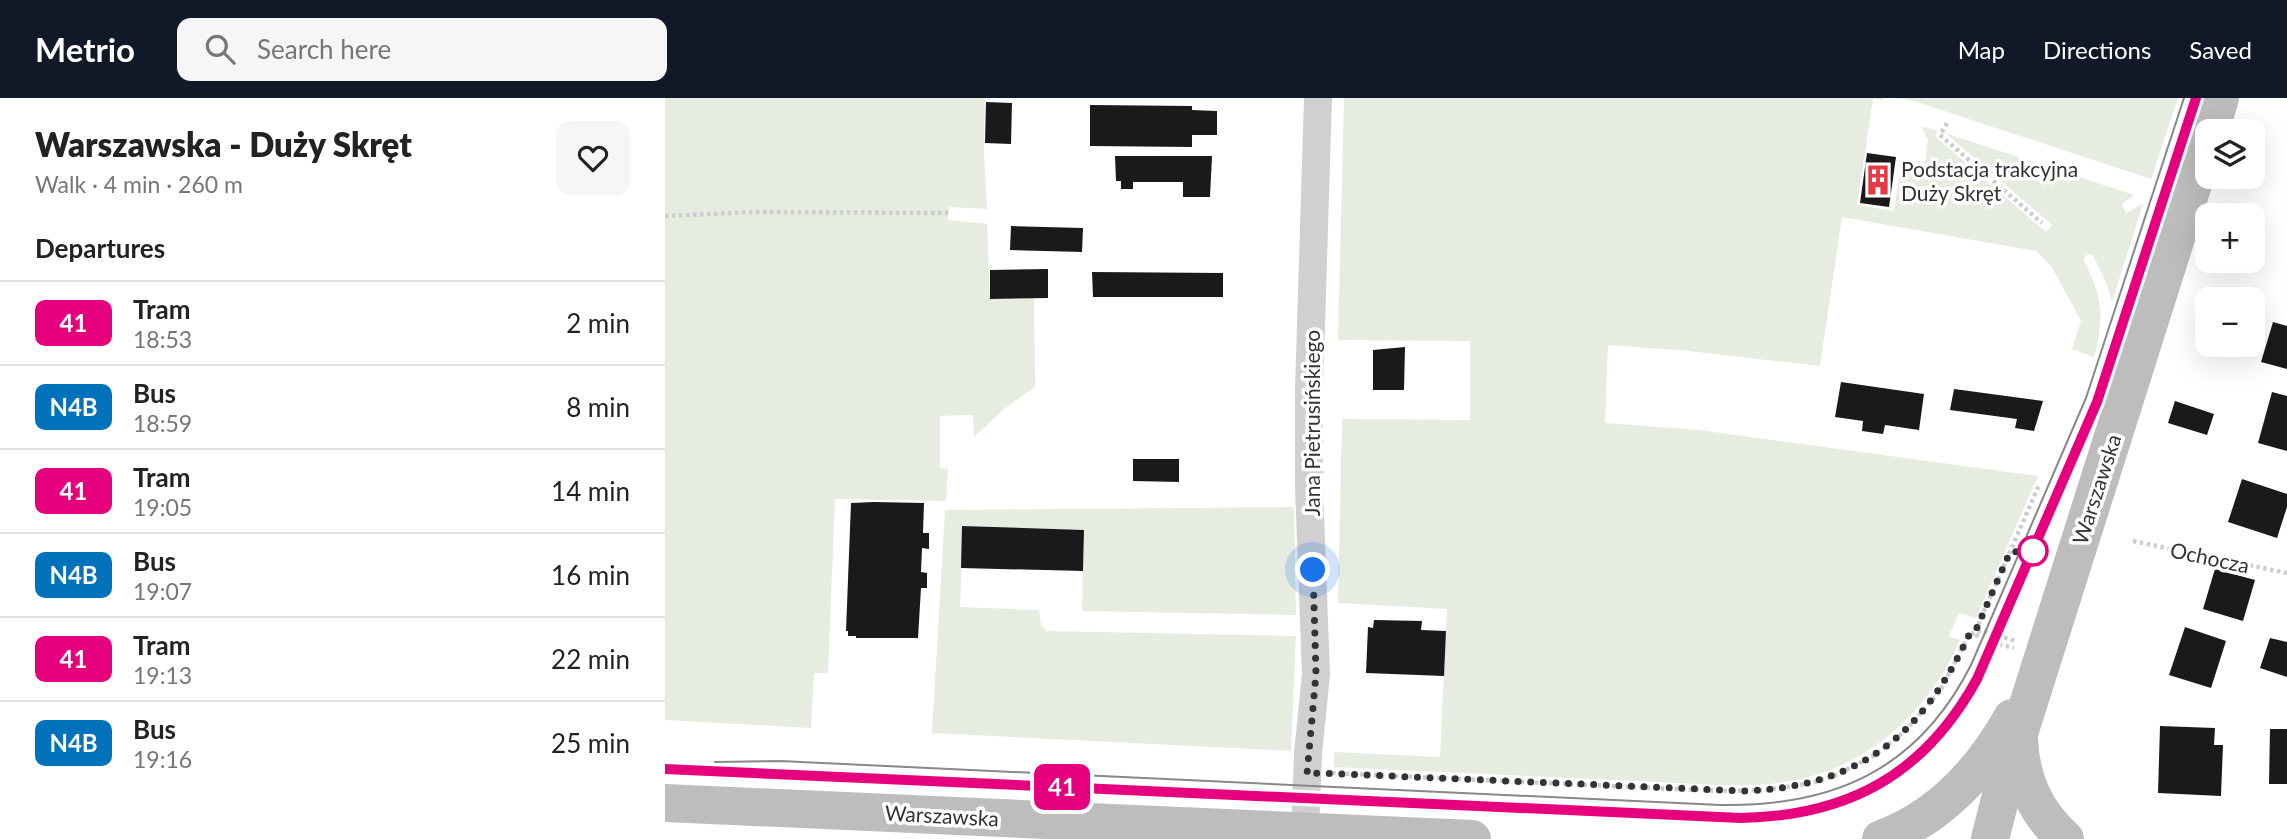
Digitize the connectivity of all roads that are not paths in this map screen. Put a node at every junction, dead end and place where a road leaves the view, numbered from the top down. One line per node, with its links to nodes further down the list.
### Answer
1 (1318, 98): 8 (street, Jana Pietrusińskiego)
2 (2220, 98): 3 (street)
3 (2214, 119)
4 (2195, 178): 5 (street, Warszawska)
5 (2031, 695): 6 (street, Warszawska); 11 (street)
6 (2019, 733): 12 (street, Warszawska); 13 (street)
7 (665, 803): 9 (street, Warszawska)
8 (1305, 832): 9 (street, Warszawska); 10 (street, Warszawska)
9 (1230, 834)
10 (1472, 839)
11 (1881, 839)
12 (1990, 839)
13 (2066, 839)

